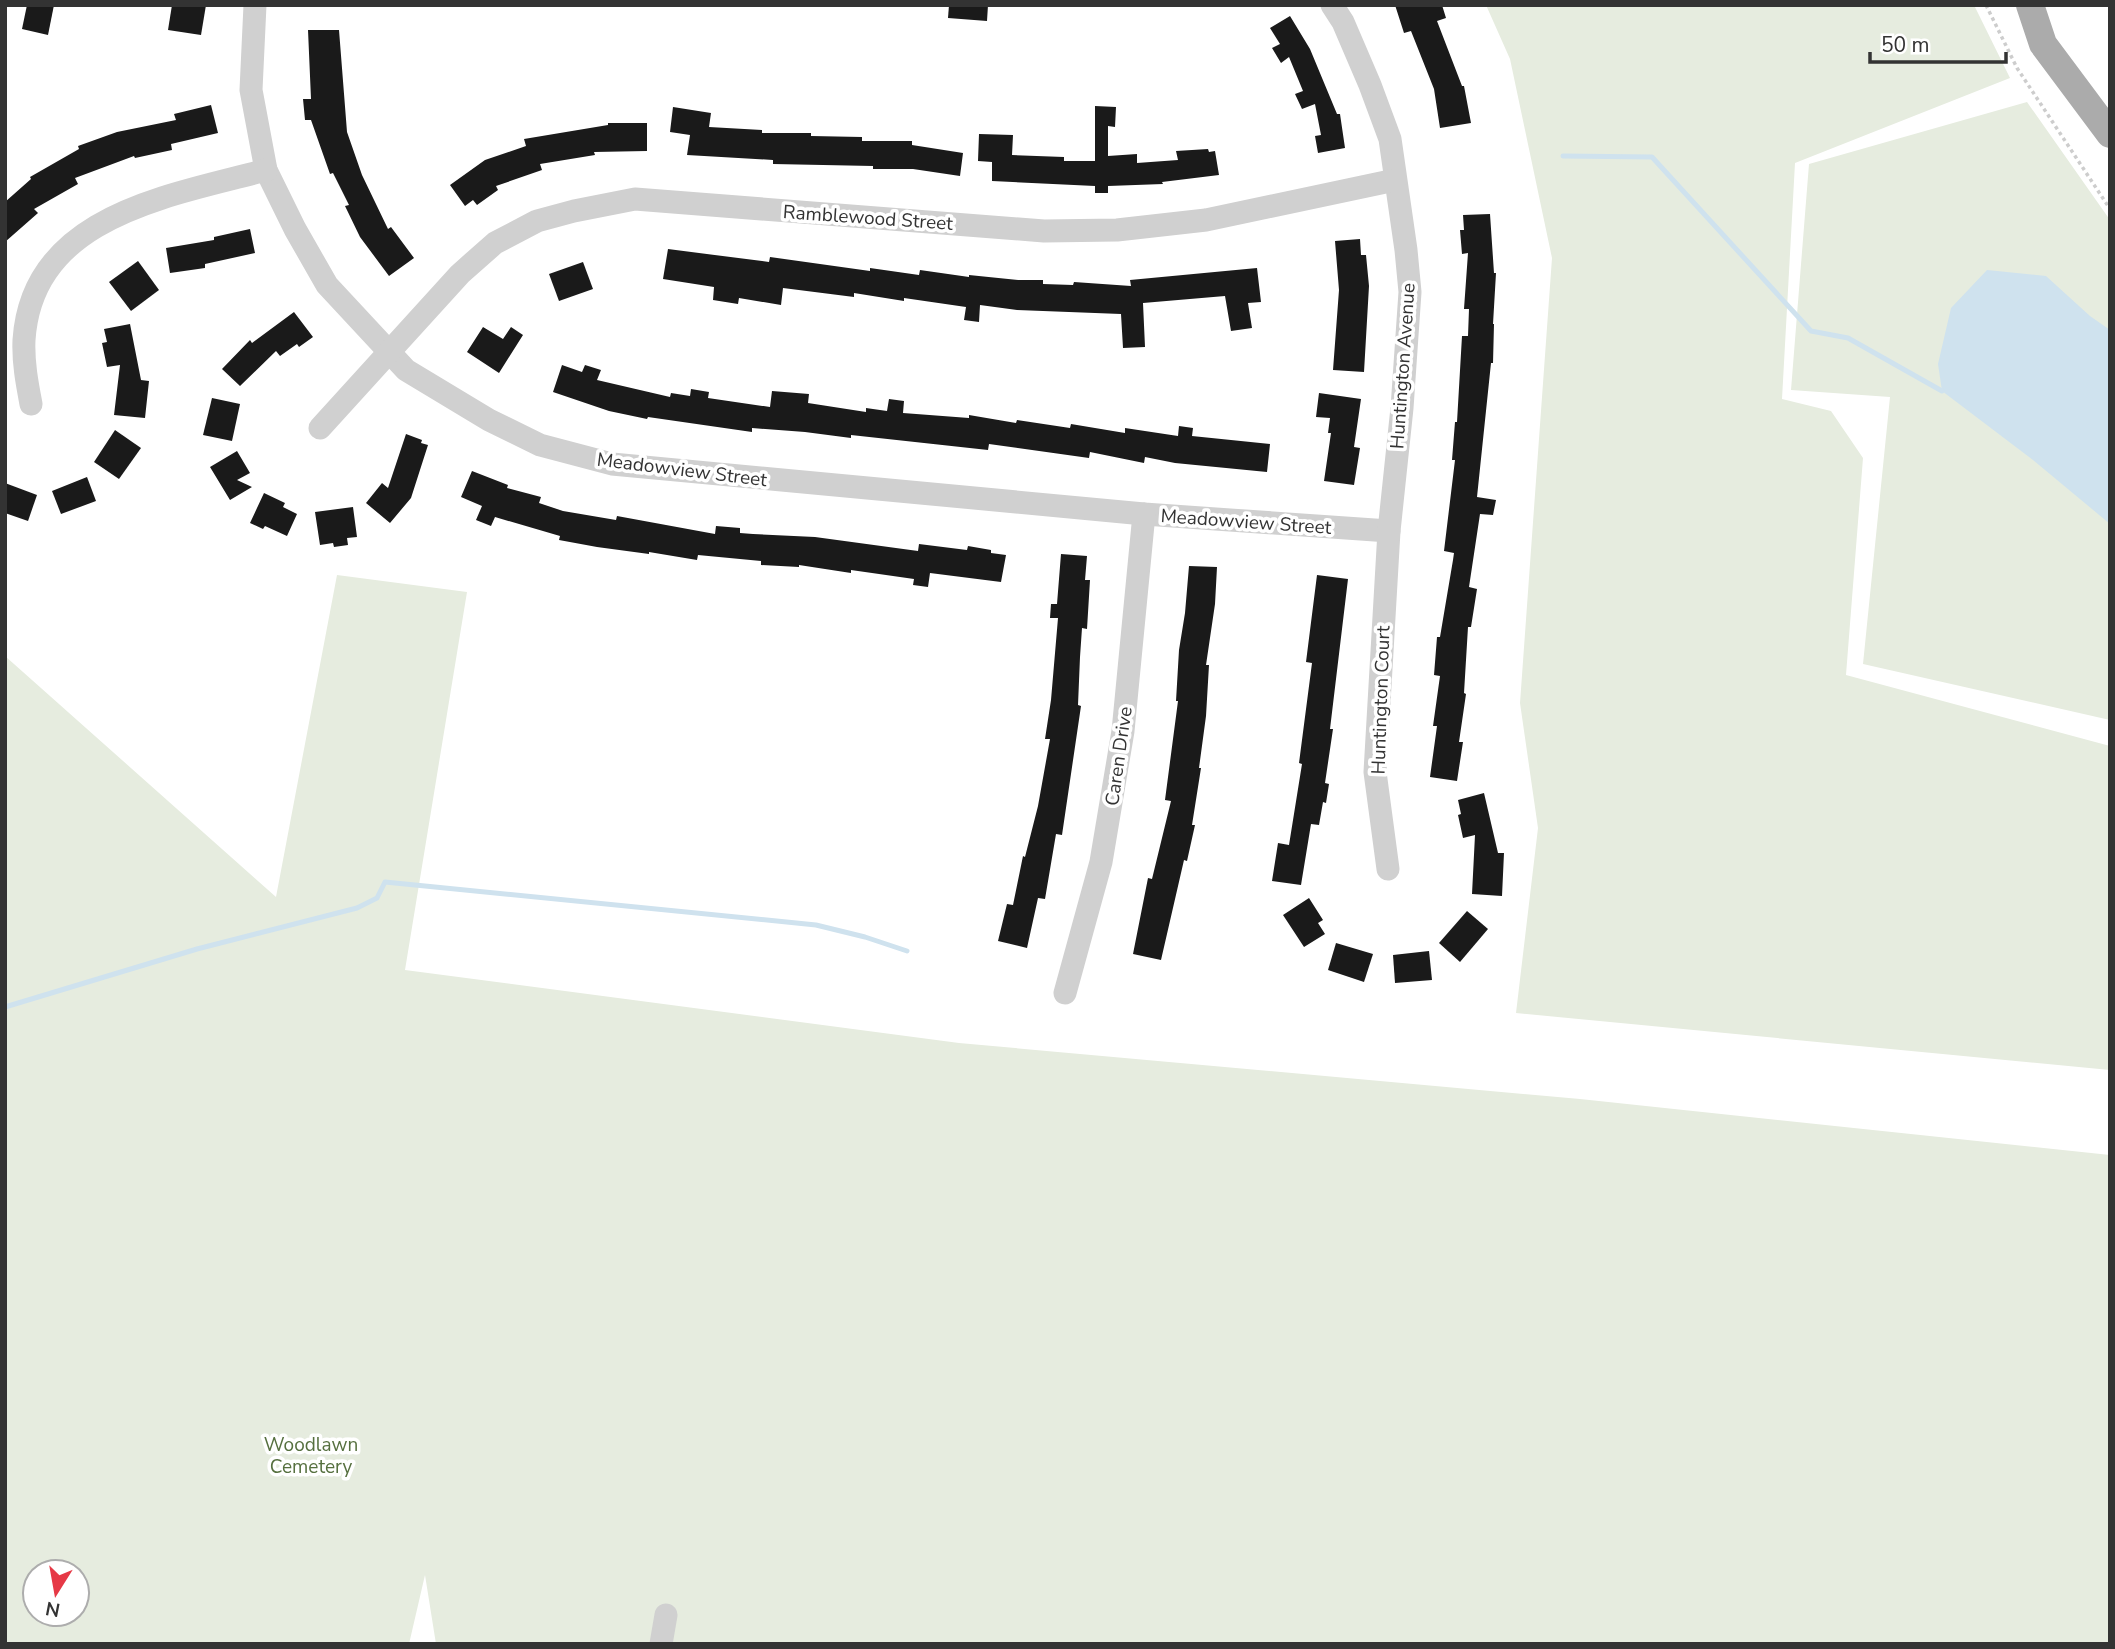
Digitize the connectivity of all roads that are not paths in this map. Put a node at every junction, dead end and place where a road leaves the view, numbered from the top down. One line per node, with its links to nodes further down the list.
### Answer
1 (255, 5): 5 (street, Meadowview Street)
2 (1332, 5): 6 (street, Huntington Avenue)
3 (2030, 5): 4 (main road)
4 (2110, 134)
5 (267, 170): 7 (street, Meadowview Street); 8 (street)
6 (1395, 180): 7 (street, Ramblewood Street); 11 (street, Huntington Avenue)
7 (388, 351): 9 (street, Ramblewood Street); 10 (street, Meadowview Street)
8 (31, 404)
9 (320, 428)
10 (1144, 514): 11 (street, Meadowview Street); 13 (street, Caren Drive)
11 (1389, 531): 12 (street, Huntington Court)
12 (1388, 869)
13 (1065, 993)
14 (666, 1615): 15 (street)
15 (661, 1644)

